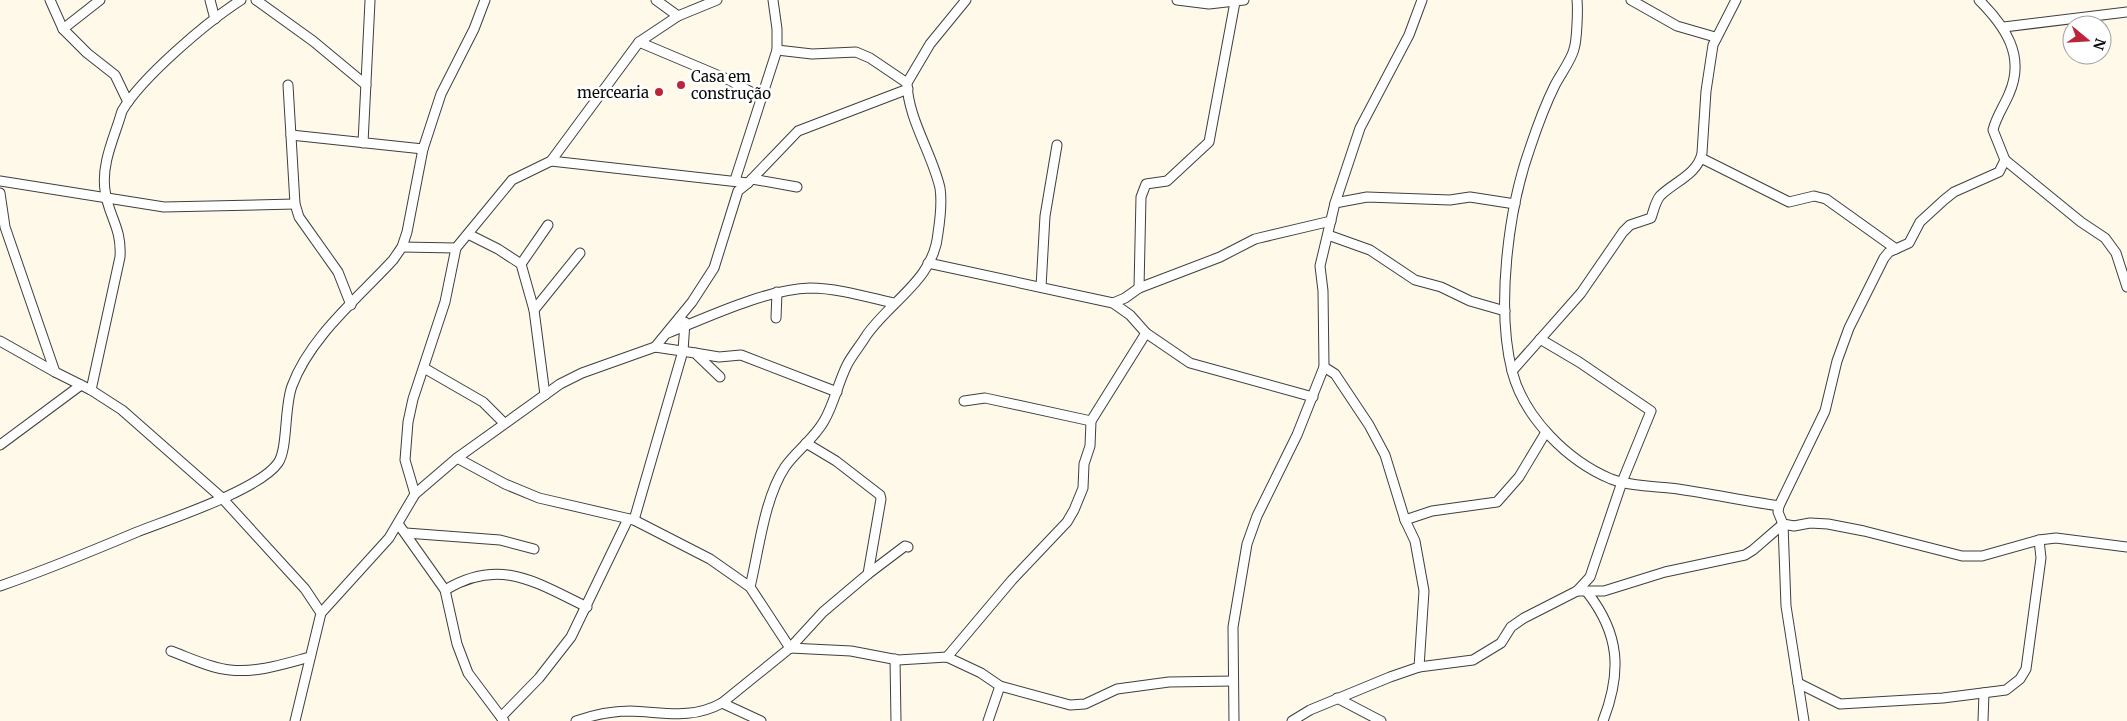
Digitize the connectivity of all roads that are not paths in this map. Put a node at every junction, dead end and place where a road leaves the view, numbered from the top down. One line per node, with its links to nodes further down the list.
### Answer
1 (50, 0): 24 (street)
2 (100, 0): 24 (street)
3 (210, 0): 22 (street)
4 (241, 0): 22 (street)
5 (256, 0): 29 (street)
6 (485, 0): 36 (street)
7 (656, 0): 19 (street)
8 (717, 0): 21 (street)
9 (773, 0): 27 (street)
10 (966, 0): 30 (street)
11 (1177, 0): 18 (street)
12 (1422, 0): 46 (street)
13 (1577, 0): 48 (street)
14 (1631, 0): 25 (street)
15 (1736, 0): 25 (street)
16 (1979, 0): 23 (street)
17 (370, 1): 29 (street)
18 (1240, 1): 61 (street)
19 (668, 4): 21 (street)
20 (2127, 12): 23 (street)
21 (678, 16): 26 (street)
22 (215, 19): 32 (street)
23 (2004, 27): 38 (street)
24 (63, 30): 32 (street)
25 (1715, 37): 37 (street)
26 (639, 42): 31 (street); 39 (street)
27 (777, 50): 30 (street); 31 (street)
28 (288, 85): 33 (street)
29 (366, 86): 34 (street)
30 (907, 86): 42 (street); 57 (street)
31 (762, 98): 40 (street)
32 (128, 102): 45 (street)
33 (291, 135): 34 (street); 47 (street)
34 (363, 143): 36 (street)
35 (1057, 145): 60 (street)
36 (423, 150): 53 (street)
37 (1701, 158): 55 (street); 73 (street)
38 (2005, 160): 55 (street); 59 (street)
39 (551, 161): 40 (street); 51 (street)
40 (735, 180): 42 (street)
41 (0, 181): 45 (street)
42 (750, 181): 43 (street); 67 (street)
43 (797, 188)
44 (0, 193): 81 (street)
45 (107, 199): 47 (street); 84 (street)
46 (1335, 203): 48 (street); 49 (street)
47 (295, 204): 65 (street)
48 (1515, 204): 68 (street)
49 (1331, 221): 52 (street); 61 (street)
50 (548, 225): 58 (street)
51 (468, 234): 54 (street); 58 (street)
52 (1328, 235): 68 (street); 78 (street)
53 (402, 247): 54 (street); 65 (street)
54 (456, 248): 79 (street)
55 (1896, 249): 98 (street)
56 (580, 253): 66 (street)
57 (928, 263): 60 (street); 63 (street)
58 (522, 264): 66 (street)
59 (2127, 287)
60 (1042, 288): 64 (street)
61 (1139, 288): 64 (street)
62 (777, 292): 63 (street); 69 (street); 70 (street)
63 (893, 303): 85 (street)
64 (1113, 303): 71 (street)
65 (351, 305): 97 (street)
66 (534, 310): 86 (street)
67 (685, 310): 70 (street); 72 (street)
68 (1505, 311): 80 (street)
69 (776, 318)
70 (685, 326): 72 (street); 76 (street)
71 (1146, 333): 87 (street); 89 (street)
72 (668, 334): 75 (street)
73 (1540, 339): 80 (street); 95 (street)
74 (0, 341): 81 (street)
75 (655, 348): 76 (street); 86 (street)
76 (682, 351): 77 (street); 99 (street)
77 (695, 354): 82 (street); 85 (street)
78 (1324, 367): 87 (street); 100 (street)
79 (424, 368): 90 (street); 96 (street)
80 (1512, 371): 91 (street)
81 (55, 372): 83 (street)
82 (720, 377)
83 (81, 385): 84 (street); 93 (street)
84 (91, 390): 97 (street)
85 (836, 392): 92 (street)
86 (545, 395): 90 (street)
87 (1313, 397): 122 (street)
88 (964, 400): 89 (street)
89 (1091, 421): 119 (street)
90 (504, 423): 94 (street)
91 (1546, 432): 95 (street); 100 (street)
92 (806, 443): 108 (street); 110 (street)
93 (0, 445)
94 (457, 458): 96 (street); 99 (street)
95 (1622, 482): 98 (street); 112 (street)
96 (414, 494): 102 (street)
97 (222, 498): 109 (street); 115 (street)
98 (1779, 506): 101 (street)
99 (631, 520): 110 (street); 114 (street)
100 (1405, 520): 121 (street)
101 (1783, 524): 104 (street); 113 (street); 123 (street)
102 (398, 525): 103 (street); 115 (street)
103 (406, 533): 107 (street); 111 (street)
104 (2039, 540): 106 (street); 126 (street)
105 (908, 547): 108 (street)
106 (2127, 548)
107 (534, 549)
108 (868, 574): 116 (street)
109 (0, 586)
110 (750, 587): 116 (street)
111 (445, 590): 114 (street); 131 (street)
112 (1577, 592): 113 (street); 121 (street)
113 (1587, 592): 140 (street)
114 (587, 607): 131 (street)
115 (320, 613): 118 (street)
116 (790, 648): 120 (street); 129 (street)
117 (171, 651): 118 (street)
118 (310, 657): 132 (street)
119 (947, 657): 120 (street); 124 (street)
120 (895, 659): 135 (street)
121 (1419, 667): 128 (street)
122 (1233, 681): 124 (street); 137 (street)
123 (1798, 683): 125 (street); 127 (street)
124 (1000, 686): 136 (street)
125 (1813, 690): 126 (street); 127 (street)
126 (1984, 693): 142 (street)
127 (1800, 696): 141 (street)
128 (1337, 698): 138 (street); 139 (street)
129 (722, 703): 130 (street); 134 (street)
130 (697, 717): 133 (street)
131 (503, 719)
132 (295, 721)
133 (576, 721)
134 (761, 721)
135 (896, 721)
136 (988, 721)
137 (1234, 721)
138 (1292, 721)
139 (1381, 721)
140 (1603, 721)
141 (1804, 721)
142 (1983, 721)

